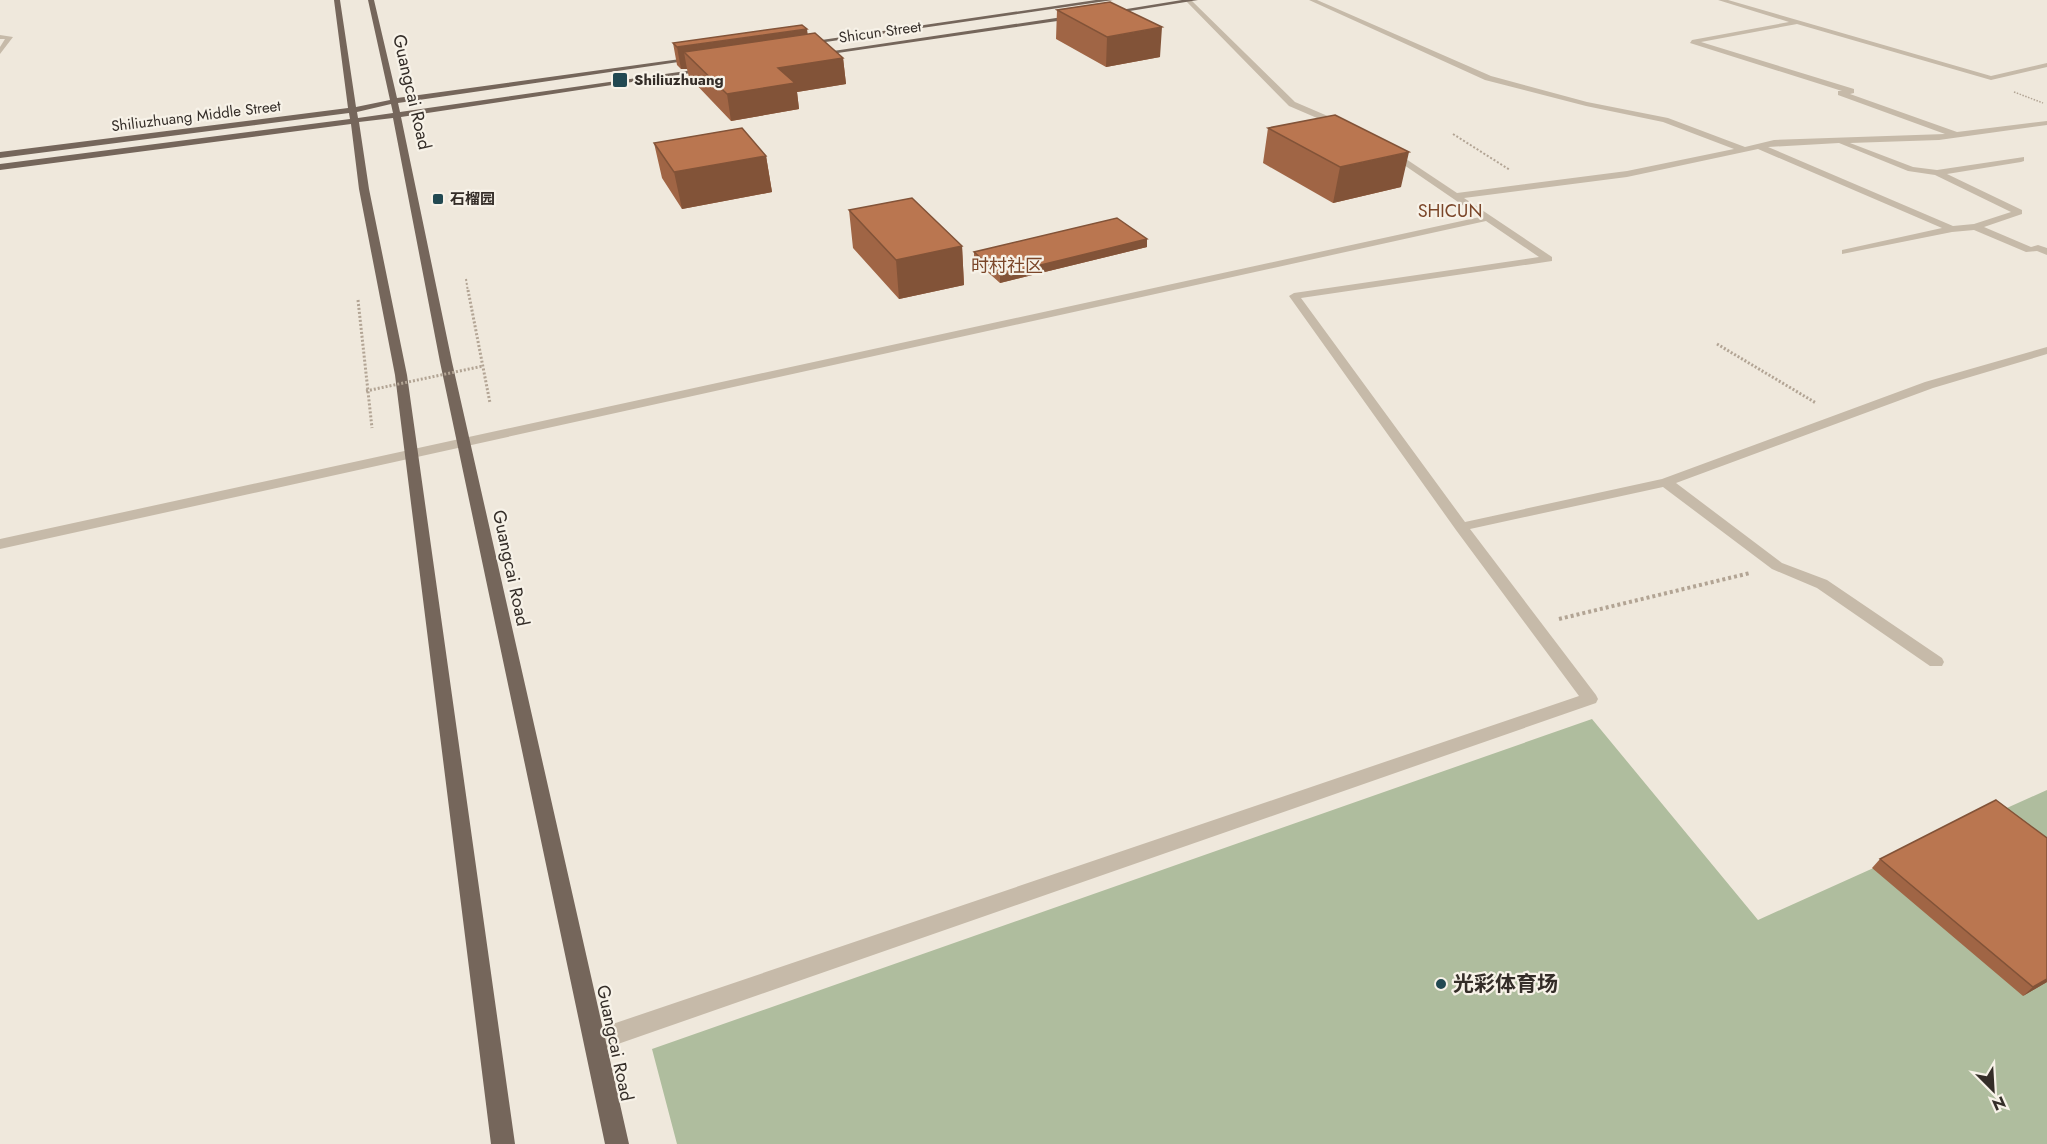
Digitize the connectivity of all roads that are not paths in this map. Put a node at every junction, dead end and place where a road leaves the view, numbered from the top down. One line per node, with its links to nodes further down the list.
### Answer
1 (337, 0): 20 (main road)
2 (371, 0): 19 (main road, Guangcai Road)
3 (1110, 0): 11 (main road, Shicun Street)
4 (1312, 0): 27 (street)
5 (1721, 0): 9 (street)
6 (1192, 1): 7 (main road); 22 (street)
7 (1094, 15)
8 (1082, 16): 13 (main road, Shicun Street)
9 (1797, 22): 16 (street); 23 (street)
10 (0, 37): 12 (street)
11 (793, 45)
12 (0, 52)
13 (811, 55)
14 (699, 58): 19 (main road)
15 (2047, 65): 16 (street)
16 (2038, 67): 18 (street)
17 (716, 69): 19 (main road)
18 (2047, 70)
19 (396, 108): 20 (main road); 20 (main road, Shiliuzhuang Middle Street); 39 (main road, Guangcai Road)
20 (354, 115): 28 (main road, Shiliuzhuang Middle Street); 30 (main road, Shiliuzhuang Middle Street); 40 (main road)
21 (2047, 123): 23 (street)
22 (1351, 129)
23 (1957, 135): 24 (street)
24 (1837, 141): 26 (street); 31 (street)
25 (1380, 144): 32 (street)
26 (1758, 146): 27 (street); 35 (street)
27 (1743, 150): 32 (street)
28 (0, 155)
29 (2021, 159): 31 (street)
30 (0, 167)
31 (1937, 174): 34 (street)
32 (1455, 196): 33 (street)
33 (1487, 218): 39 (street); 42 (street)
34 (1976, 227): 35 (street); 37 (street)
35 (1952, 229): 36 (street)
36 (1846, 252)
37 (2047, 252)
38 (2047, 350): 41 (street)
39 (464, 442): 40 (street); 45 (main road, Guangcai Road)
40 (411, 454): 43 (street); 46 (main road)
41 (1666, 482): 42 (street); 44 (street)
42 (1461, 527): 45 (street)
43 (0, 544)
44 (1936, 662)
45 (595, 1041): 47 (main road, Guangcai Road)
46 (502, 1144)
47 (617, 1144)

